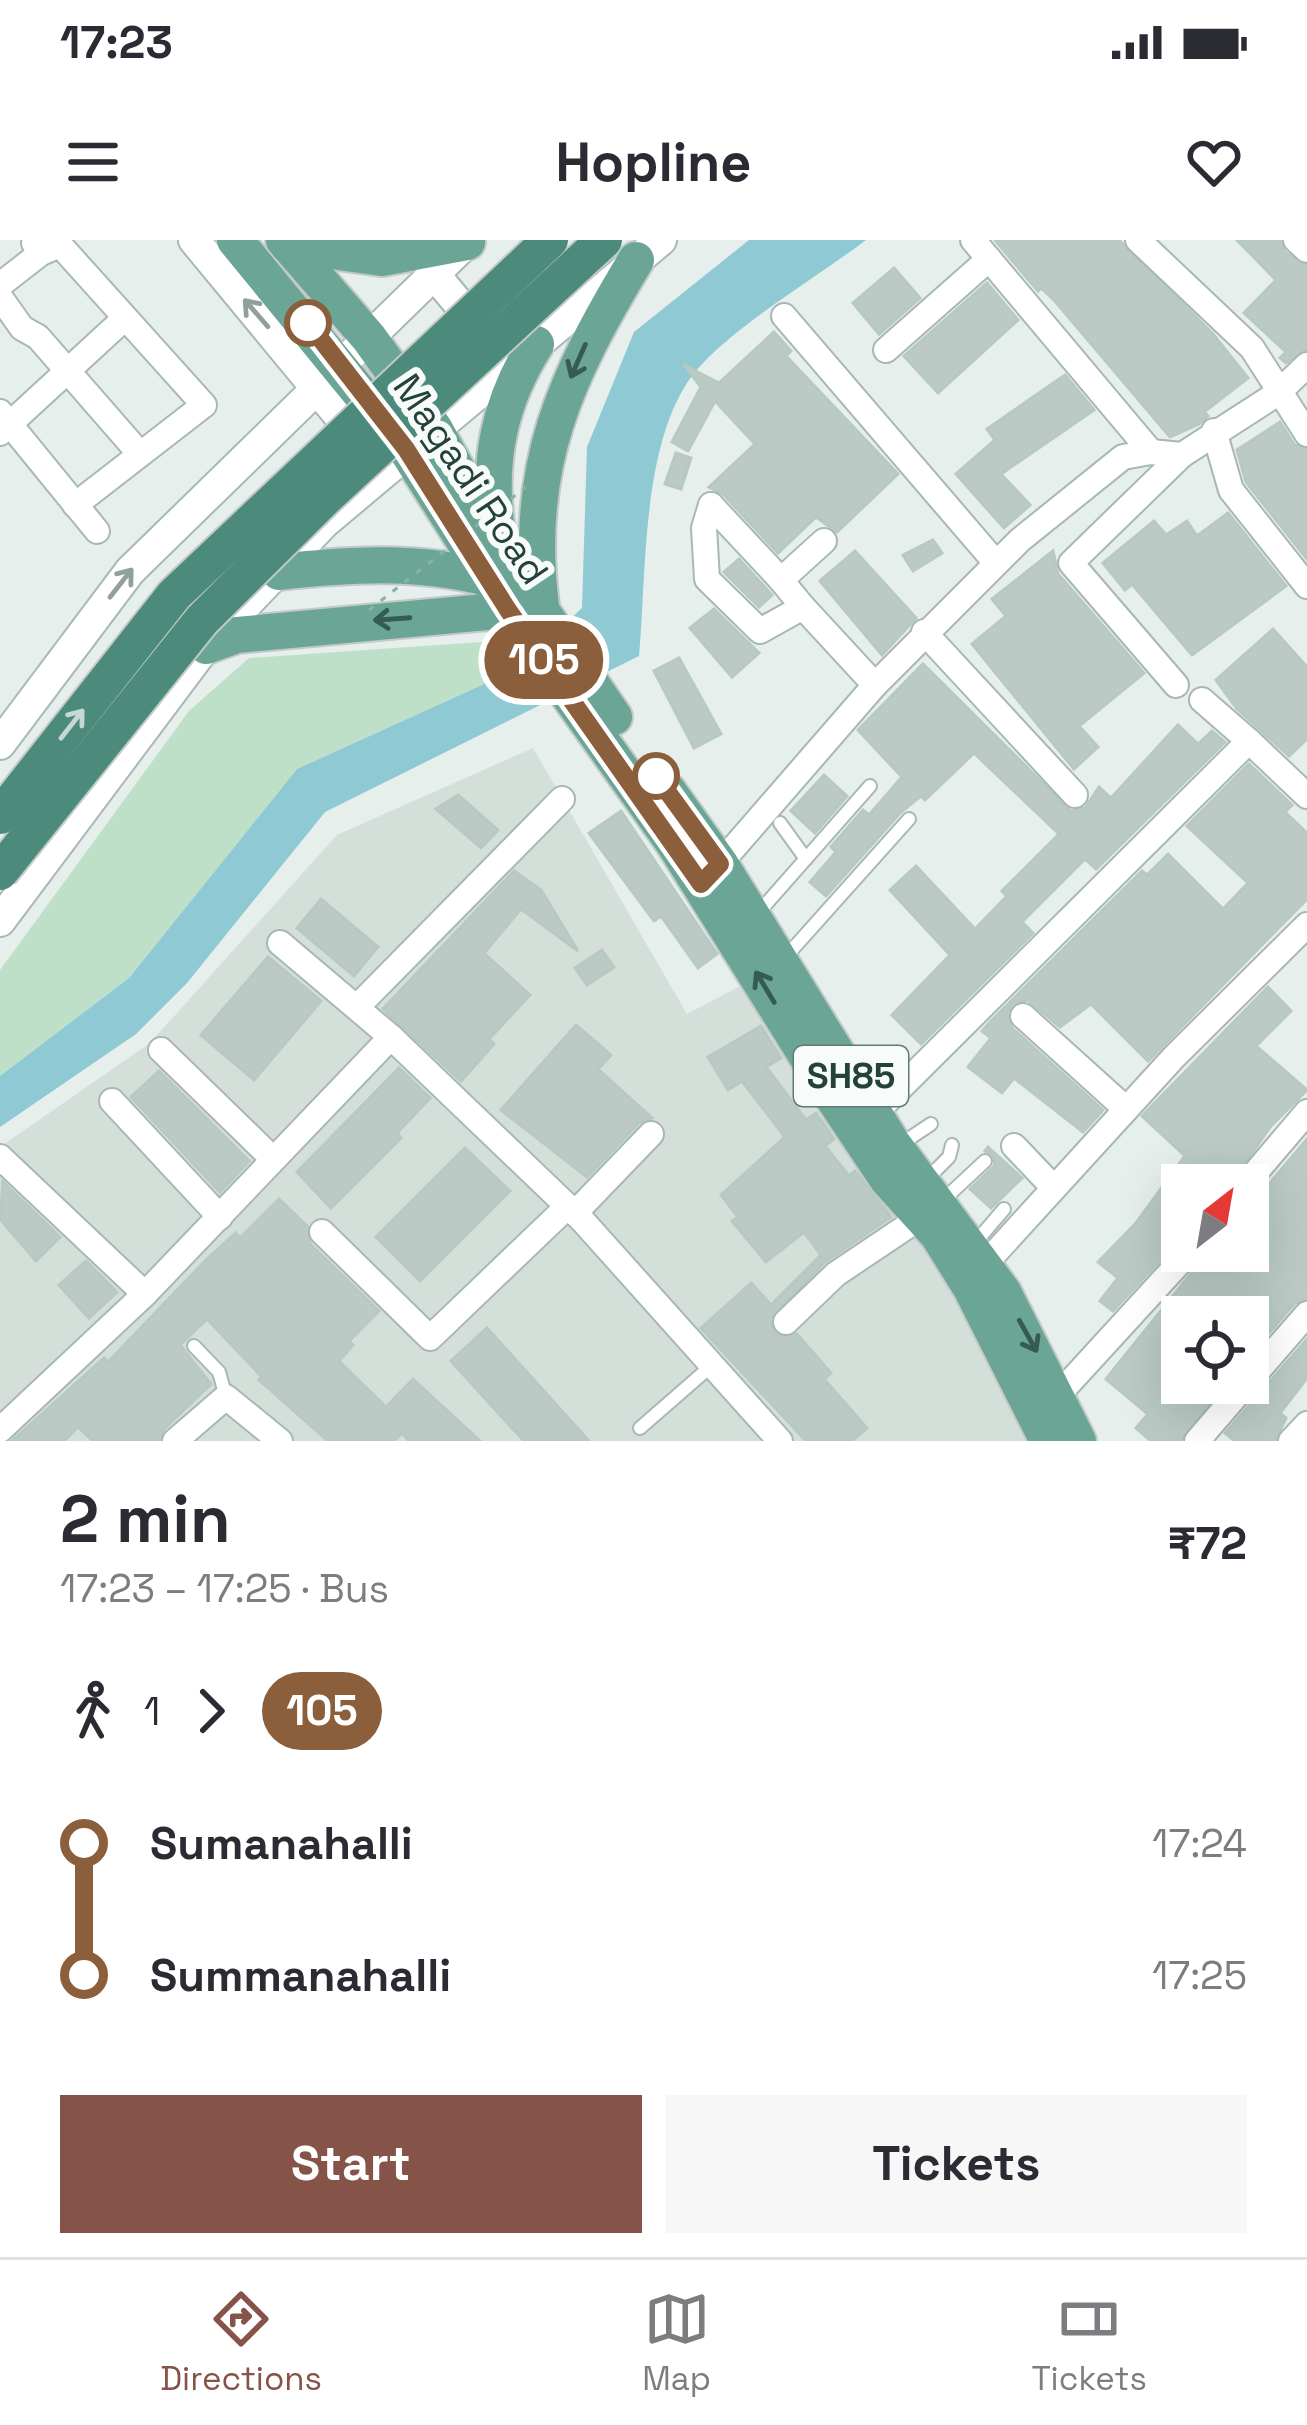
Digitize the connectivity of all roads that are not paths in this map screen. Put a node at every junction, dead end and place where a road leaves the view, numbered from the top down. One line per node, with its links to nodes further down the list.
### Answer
1 (194, 240): 23 (street, Magadi Road, one-way to 1)
2 (236, 240): 23 (main road, Magadi Road / SH85)
3 (550, 240): 55 (highway, one-way to 3, bridge)
4 (604, 240): 59 (highway, bridge)
5 (1138, 240): 24 (street)
6 (1296, 240): 12 (street)
7 (468, 241): 8 (main road); 13 (street)
8 (286, 243): 18 (main road, Magadi Road / SH85)
9 (49, 245): 14 (street); 17 (street)
10 (981, 249): 19 (street); 30 (street)
11 (649, 250): 20 (street); 43 (main road, one-way to 43)
12 (1307, 250)
13 (434, 274): 18 (street); 20 (street)
14 (0, 285)
15 (0, 297): 22 (street)
16 (784, 316): 37 (street)
17 (124, 319): 22 (street); 31 (street)
18 (369, 338): 23 (street); 29 (main road, Magadi Road / SH85)
19 (886, 350)
20 (523, 355): 29 (street); 38 (main road)
21 (1307, 365): 24 (street)
22 (70, 372): 25 (street); 31 (street)
23 (331, 376): 28 (street); 29 (main road, Magadi Road / SH85)
24 (1278, 393): 26 (street); 27 (street)
25 (2, 423): 33 (street)
26 (1214, 431): 32 (street); 41 (street)
27 (1307, 434)
28 (254, 448): 34 (street); 49 (street, one-way to 28)
29 (408, 449): 34 (street); 38 (main road, Magadi Road / SH85)
30 (1151, 452): 32 (street); 37 (street)
31 (140, 454): 33 (street)
32 (1182, 455): 47 (street)
33 (75, 505): 35 (street)
34 (325, 523): 39 (street)
35 (97, 530)
36 (824, 541): 40 (street)
37 (996, 563): 44 (street)
38 (496, 569): 39 (main road); 43 (main road, Magadi Road / SH85)
39 (279, 572): 45 (street)
40 (781, 580): 42 (street); 42 (street)
41 (1307, 586)
42 (803, 607): 46 (street)
43 (532, 619): 45 (main road, one-way to 45); 60 (main road, Magadi Road / SH85)
44 (924, 632): 46 (street); 52 (street)
45 (206, 646): 62 (street)
46 (875, 685): 60 (street)
47 (1176, 685)
48 (1202, 700): 50 (street)
49 (3, 733)
50 (1249, 741): 53 (street); 73 (street)
51 (870, 787): 58 (lane)
52 (1075, 795)
53 (1307, 796)
54 (562, 799): 66 (street)
55 (0, 816)
56 (909, 819): 65 (lane)
57 (780, 823): 58 (lane)
58 (806, 859): 61 (lane)
59 (0, 872)
60 (711, 874): 61 (main road, Magadi Road / SH85); 84 (main road, Magadi Road / SH85, one-way to 60)
61 (754, 918): 65 (main road, Magadi Road / SH85)
62 (0, 921)
63 (1307, 925): 71 (street)
64 (280, 943): 66 (street)
65 (782, 962): 73 (main road, Magadi Road / SH85)
66 (357, 1007): 68 (street)
67 (1023, 1016): 71 (street)
68 (391, 1036): 80 (street); 85 (street)
69 (161, 1050): 80 (street)
70 (112, 1101): 87 (street)
71 (1126, 1109): 83 (street)
72 (1307, 1112): 82 (street)
73 (874, 1114): 78 (main road, Magadi Road / SH85)
74 (931, 1124): 78 (lane)
75 (651, 1134): 85 (street)
76 (952, 1145): 84 (lane)
77 (1014, 1146): 83 (street)
78 (896, 1148): 84 (main road, Magadi Road / SH85)
79 (0, 1157): 91 (street)
80 (273, 1160): 87 (street)
81 (985, 1161): 84 (lane)
82 (1263, 1164)
83 (1054, 1188): 89 (street)
84 (928, 1201): 89 (main road, Magadi Road / SH85); 93 (street); 107 (main road, Magadi Road / SH85)
85 (571, 1209): 88 (street); 96 (street)
86 (1004, 1209): 89 (lane)
87 (220, 1217): 91 (street)
88 (322, 1232)
89 (978, 1255): 97 (main road, Magadi Road / SH85, one-way to 97)
90 (1171, 1272): 97 (street)
91 (145, 1294): 102 (street)
92 (1307, 1314): 95 (street)
93 (786, 1322)
94 (194, 1346): 98 (lane)
95 (1269, 1357)
96 (710, 1367): 101 (lane); 106 (street)
97 (1059, 1394): 108 (main road, Magadi Road / SH85)
98 (226, 1397): 104 (street); 105 (street)
99 (1229, 1404): 103 (street)
100 (1307, 1424): 109 (street)
101 (640, 1428)
102 (0, 1430)
103 (1200, 1440)
104 (176, 1441)
105 (280, 1441)
106 (780, 1441)
107 (1048, 1441)
108 (1078, 1441)
109 (1291, 1441)

